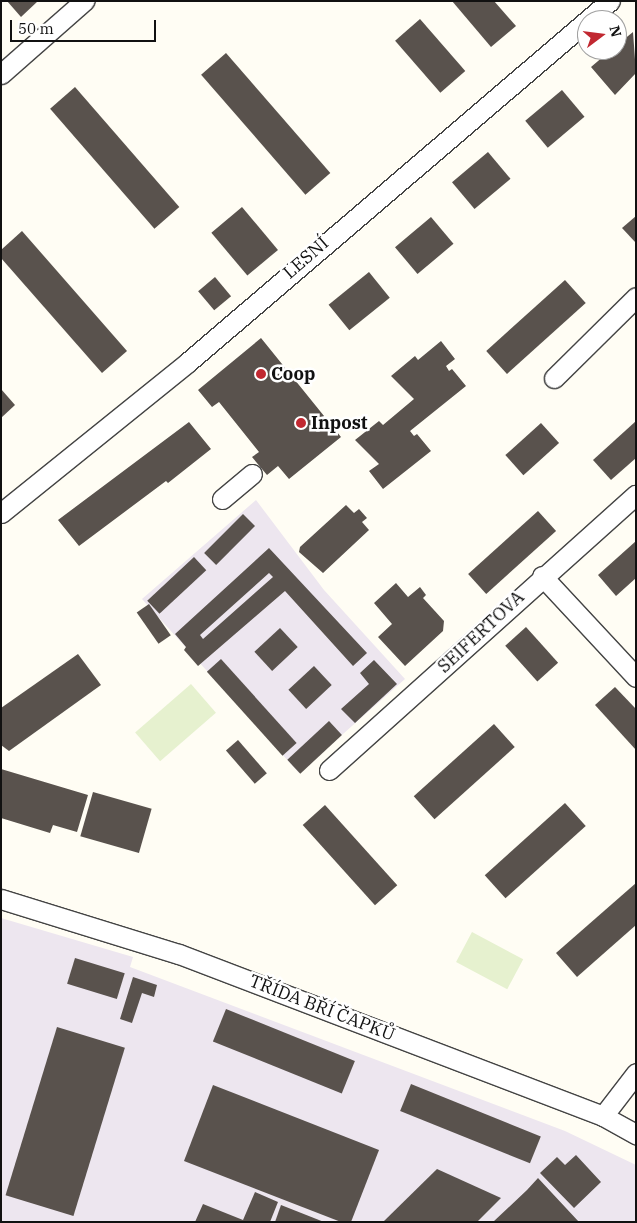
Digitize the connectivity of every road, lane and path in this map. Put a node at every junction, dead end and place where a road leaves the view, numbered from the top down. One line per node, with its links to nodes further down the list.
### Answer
1 (84, 1): 3 (street)
2 (610, 1): 9 (street, LESNÍ)
3 (1, 74)
4 (636, 297): 5 (street)
5 (554, 378)
6 (252, 474): 8 (street)
7 (636, 496): 10 (street, SEIFERTOVA)
8 (222, 499)
9 (1, 513)
10 (542, 576): 11 (street); 12 (street, SEIFERTOVA)
11 (636, 677)
12 (329, 770)
13 (1, 899): 15 (street, TŘÍDA BŘÍ ČAPKŮ)
14 (636, 1073): 15 (street)
15 (603, 1116): 16 (street, TŘÍDA BŘÍ ČAPKŮ)
16 (636, 1134)

